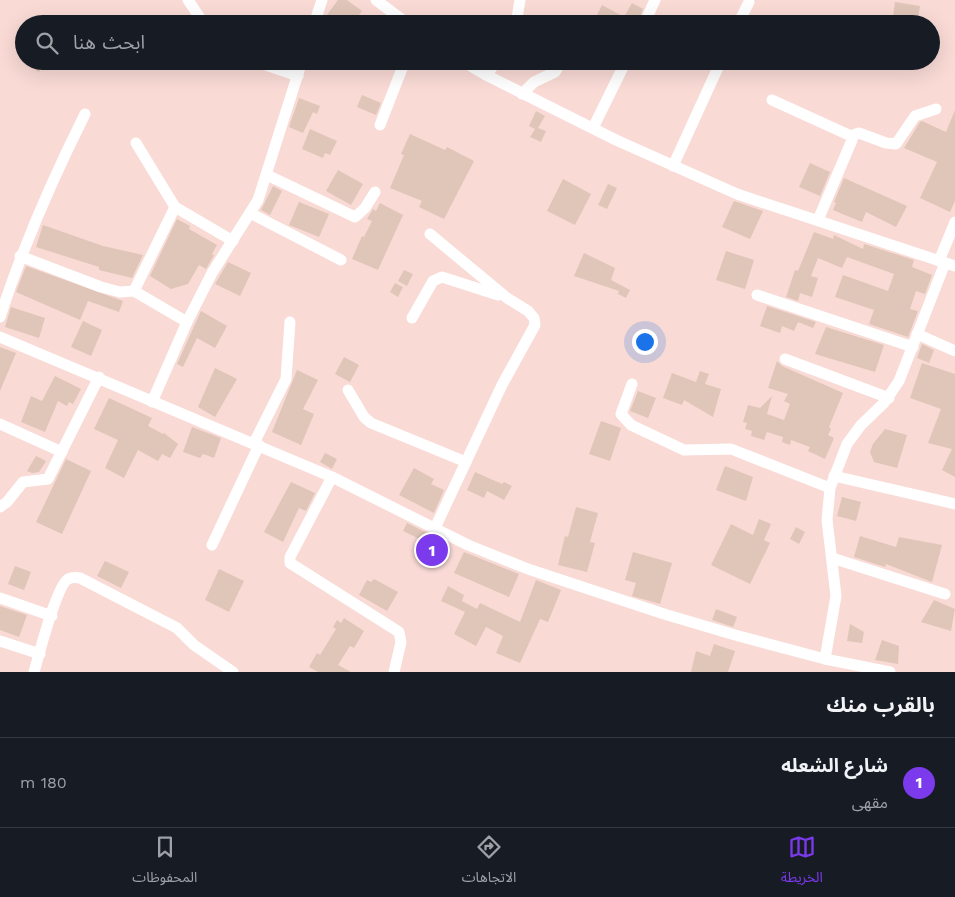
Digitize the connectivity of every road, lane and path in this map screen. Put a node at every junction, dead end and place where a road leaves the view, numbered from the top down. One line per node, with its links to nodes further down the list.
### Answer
1 (188, 0): 7 (street)
2 (322, 0): 8 (street)
3 (376, 0): 9 (street)
4 (520, 0): 10 (street)
5 (656, 0): 11 (street)
6 (749, 2): 12 (street)
7 (198, 15)
8 (317, 15)
9 (396, 15)
10 (518, 15)
11 (648, 15)
12 (742, 15)
13 (280, 70): 22 (street)
14 (300, 70): 22 (street)
15 (401, 70): 27 (street)
16 (477, 70): 21 (street)
17 (490, 70): 21 (street)
18 (555, 70): 23 (street)
19 (621, 70): 28 (street)
20 (717, 70): 31 (street)
21 (486, 75): 23 (street)
22 (298, 76): 32 (street)
23 (522, 94): 28 (street)
24 (772, 100): 29 (street)
25 (936, 109): 29 (street)
26 (85, 114): 40 (street)
27 (380, 124)
28 (593, 128): 31 (street)
29 (851, 136): 36 (street)
30 (136, 143): 34 (street)
31 (673, 166): 36 (street)
32 (267, 175): 33 (street); 35 (street)
33 (375, 192)
34 (175, 207): 39 (street); 43 (street)
35 (250, 213): 39 (street); 41 (street)
36 (818, 220): 42 (street)
37 (955, 222): 42 (street)
38 (430, 234): 45 (street)
39 (233, 241): 48 (street)
40 (20, 256): 43 (street); 46 (street)
41 (341, 260)
42 (946, 263): 50 (street)
43 (134, 291): 48 (street)
44 (757, 295): 52 (street)
45 (505, 296): 47 (street); 63 (street)
46 (0, 317)
47 (412, 318)
48 (187, 322): 59 (street)
49 (290, 322): 61 (street)
50 (917, 334): 52 (street); 53 (street)
51 (0, 337): 55 (street)
52 (912, 347): 58 (street)
53 (955, 351)
54 (785, 359): 58 (street)
55 (99, 377): 59 (street); 62 (street)
56 (632, 384): 66 (street)
57 (348, 390): 63 (street)
58 (888, 398): 64 (street)
59 (152, 402): 61 (street)
60 (0, 424): 62 (street)
61 (257, 444): 65 (street); 70 (street)
62 (62, 452): 68 (street)
63 (466, 462): 69 (street)
64 (834, 476): 66 (street); 67 (street)
65 (332, 477): 69 (street); 80 (street)
66 (830, 488): 71 (street)
67 (955, 504)
68 (0, 507)
69 (436, 528): 77 (street)
70 (212, 545)
71 (832, 558): 72 (street); 77 (street)
72 (945, 594)
73 (0, 598): 74 (street)
74 (52, 616): 76 (street); 79 (street)
75 (0, 641): 76 (street)
76 (40, 654): 78 (street)
77 (825, 659): 81 (street)
78 (34, 672)
79 (233, 672)
80 (394, 672)
81 (890, 672)

